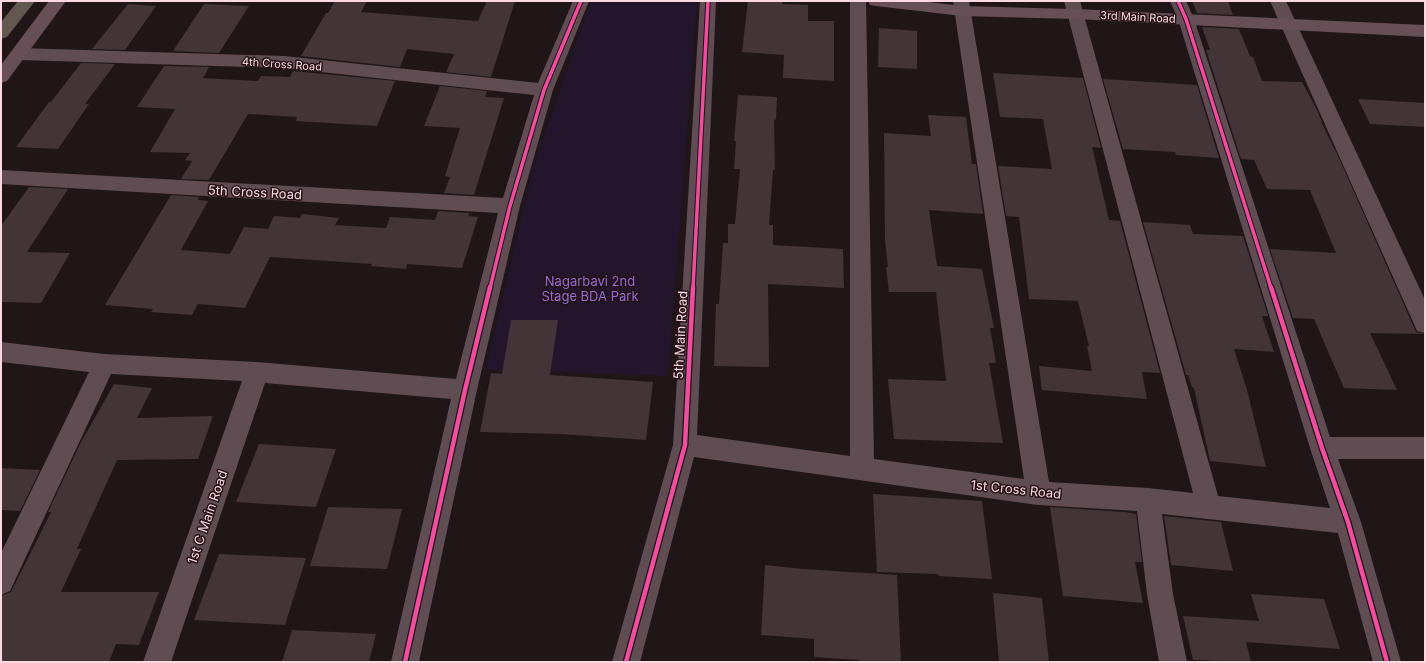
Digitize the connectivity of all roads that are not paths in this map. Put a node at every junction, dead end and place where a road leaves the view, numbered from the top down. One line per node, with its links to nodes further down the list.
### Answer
1 (27, 1): 13 (highway)
2 (58, 1): 14 (street)
3 (581, 1): 16 (street)
4 (708, 1): 24 (street, 5th Main Road)
5 (858, 1): 27 (street)
6 (876, 1): 8 (street, 3rd Main Road)
7 (1278, 1): 11 (street)
8 (962, 6): 9 (street, 3rd Main Road); 28 (street)
9 (1073, 7): 10 (street, 3rd Main Road); 30 (street)
10 (1182, 10): 11 (street, 3rd Main Road); 25 (street)
11 (1288, 24): 12 (street, 3rd Main Road); 19 (street)
12 (1425, 31)
13 (1, 33)
14 (19, 54): 15 (street); 16 (street, 4th Cross Road)
15 (1, 77)
16 (544, 90): 18 (street)
17 (1, 177): 18 (street, 5th Cross Road)
18 (510, 206): 23 (street)
19 (1425, 324)
20 (1, 352): 21 (street)
21 (104, 364): 22 (street); 32 (street)
22 (257, 372): 23 (street); 33 (street, 1st C Main Road)
23 (465, 390): 34 (street)
24 (685, 445): 27 (street, 1st Cross Road); 35 (street, 5th Main Road)
25 (1322, 448): 26 (street); 31 (street)
26 (1425, 448)
27 (862, 470): 28 (street, 1st Cross Road)
28 (1038, 493): 29 (street, 1st Cross Road)
29 (1148, 500): 30 (street, 1st Cross Road); 36 (street)
30 (1209, 507): 31 (street, 1st Cross Road)
31 (1348, 522): 37 (street)
32 (1, 582)
33 (157, 662)
34 (405, 662)
35 (626, 662)
36 (1173, 662)
37 (1387, 662)

